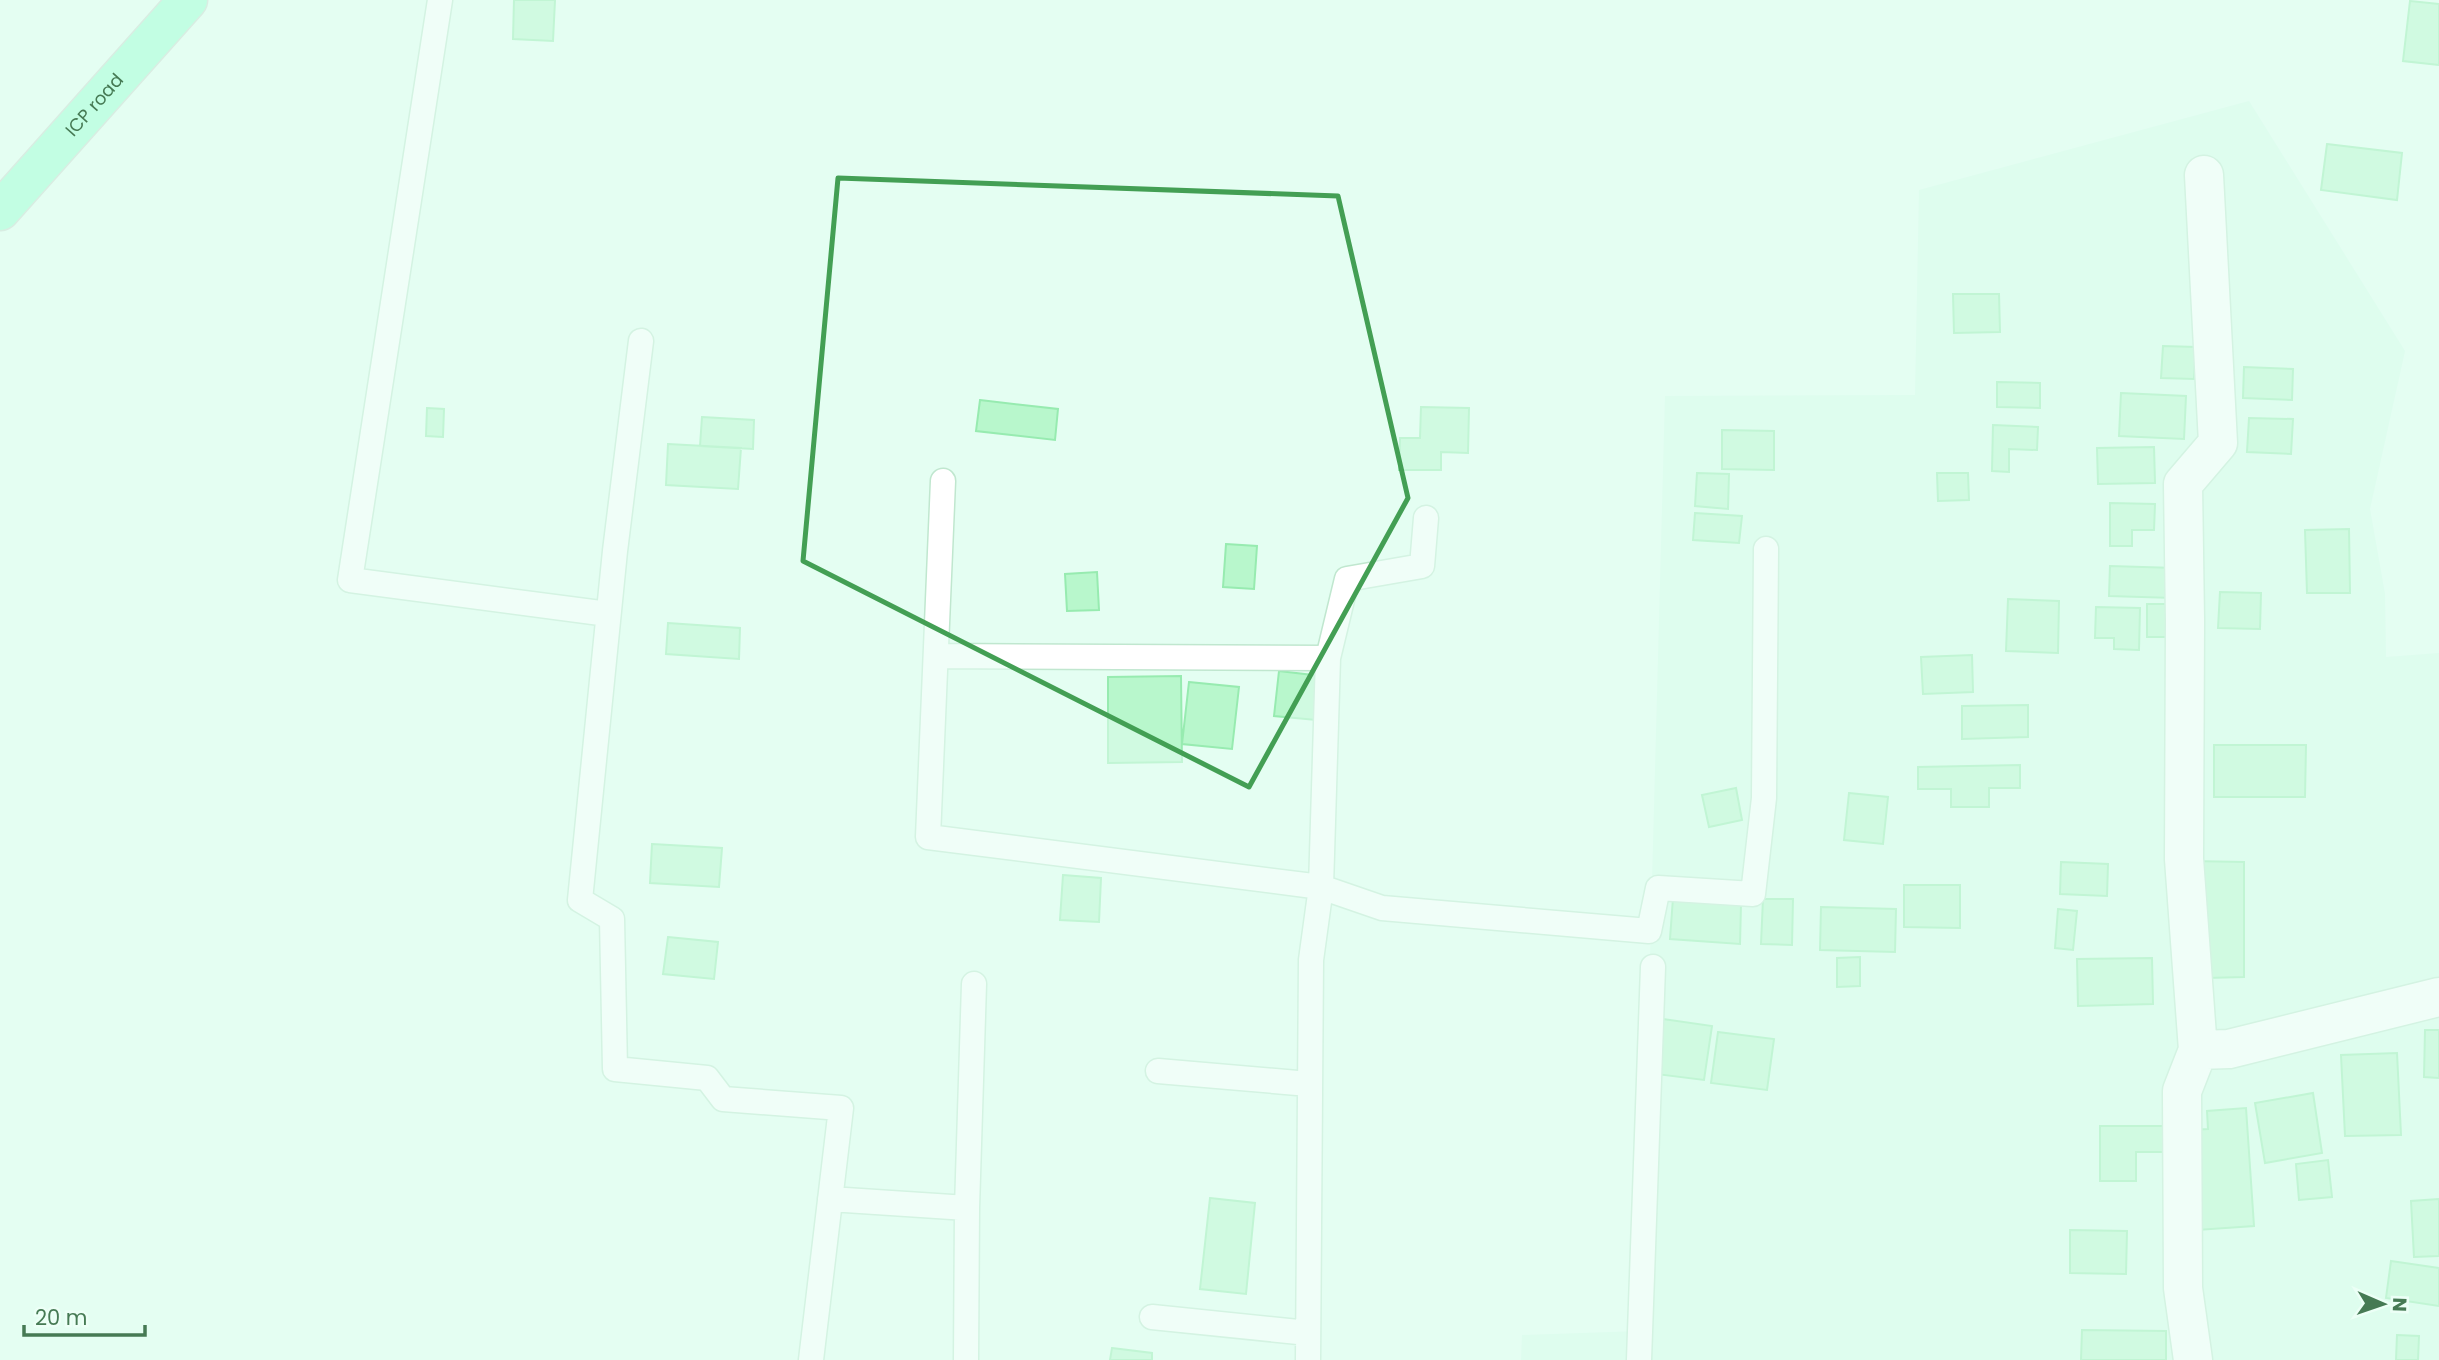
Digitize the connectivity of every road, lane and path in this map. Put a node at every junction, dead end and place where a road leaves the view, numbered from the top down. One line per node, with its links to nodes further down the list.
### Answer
1 (188, 0): 4 (main road, ICP road)
2 (440, 0): 9 (lane)
3 (2204, 175): 16 (street)
4 (0, 211)
5 (641, 341): 9 (lane)
6 (943, 481): 10 (lane)
7 (1426, 518): 11 (lane)
8 (1766, 549): 12 (lane)
9 (608, 614): 19 (lane)
10 (937, 656): 11 (lane); 12 (lane)
11 (1328, 658): 12 (lane)
12 (1321, 887): 18 (lane)
13 (1653, 967): 26 (lane)
14 (974, 984): 20 (lane)
15 (2439, 997): 16 (street)
16 (2198, 1050): 27 (street)
17 (1158, 1071): 18 (lane)
18 (1309, 1084): 22 (lane)
19 (830, 1199): 20 (lane); 23 (lane)
20 (967, 1209): 24 (lane)
21 (1152, 1317): 22 (lane)
22 (1308, 1333): 25 (lane)
23 (811, 1360)
24 (966, 1360)
25 (1308, 1360)
26 (1639, 1360)
27 (2193, 1360)

